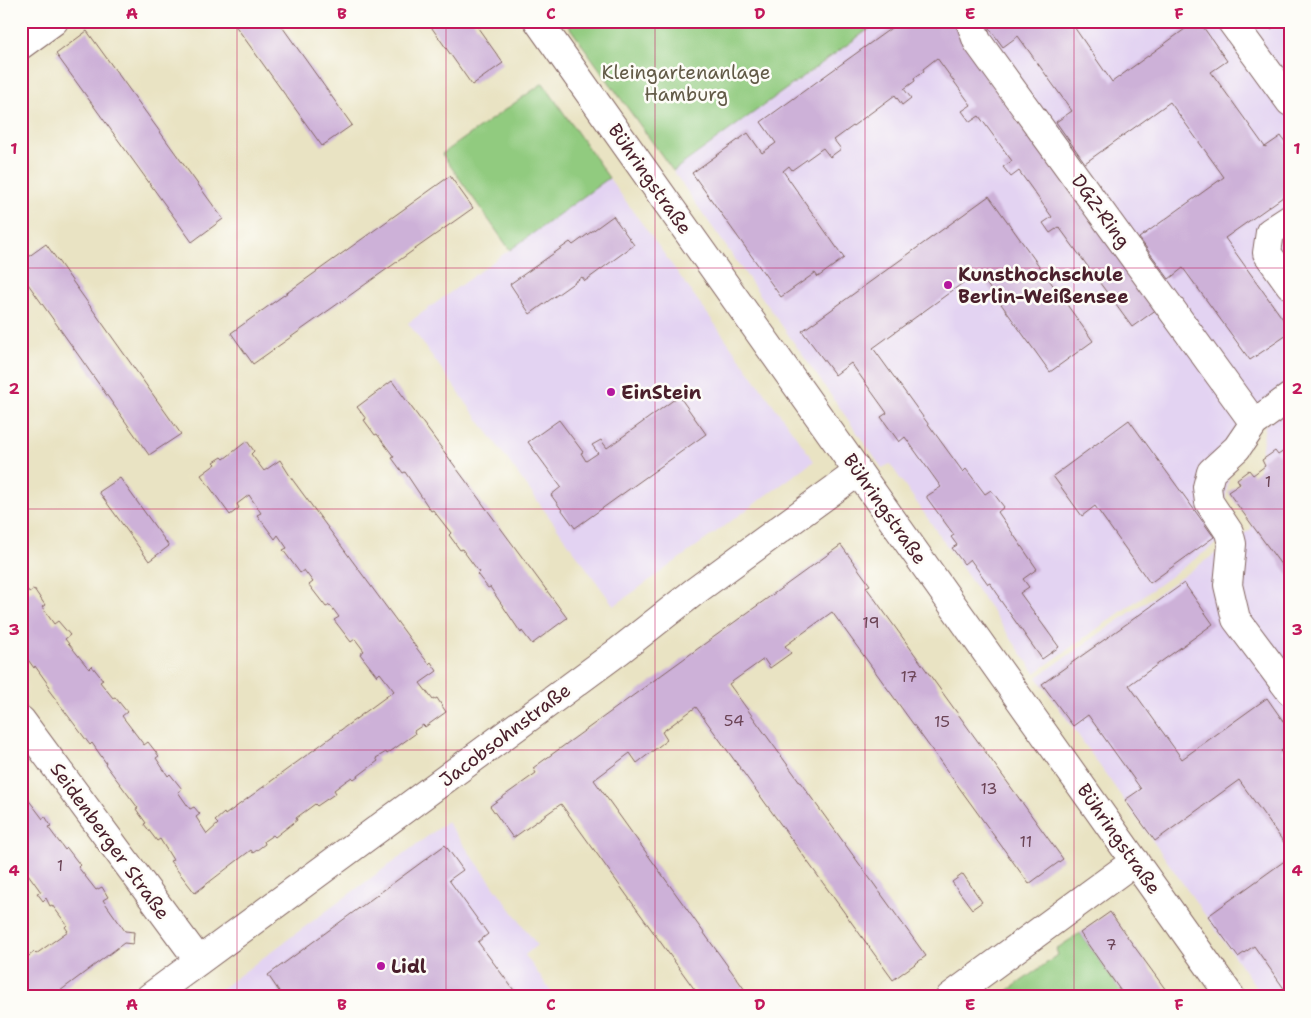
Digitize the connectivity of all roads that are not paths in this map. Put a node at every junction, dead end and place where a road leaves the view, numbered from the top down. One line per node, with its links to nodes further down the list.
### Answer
1 (54, 21): 5 (street)
2 (538, 21): 11 (street, Bühringstraße)
3 (970, 21): 10 (street, DGZ-Ring)
4 (1231, 21): 6 (street)
5 (21, 45)
6 (1290, 102)
7 (1290, 219): 8 (street)
8 (1290, 285)
9 (1290, 397): 10 (street)
10 (1254, 423): 12 (street)
11 (858, 472): 14 (street, Bühringstraße); 15 (street, Jacobsohnstraße)
12 (1290, 691)
13 (21, 720): 15 (street, Seidenberger Straße)
14 (1135, 861): 17 (street); 18 (street, Bühringstraße)
15 (199, 961): 16 (street, Jacobsohnstraße)
16 (150, 997)
17 (950, 997)
18 (1231, 997)

